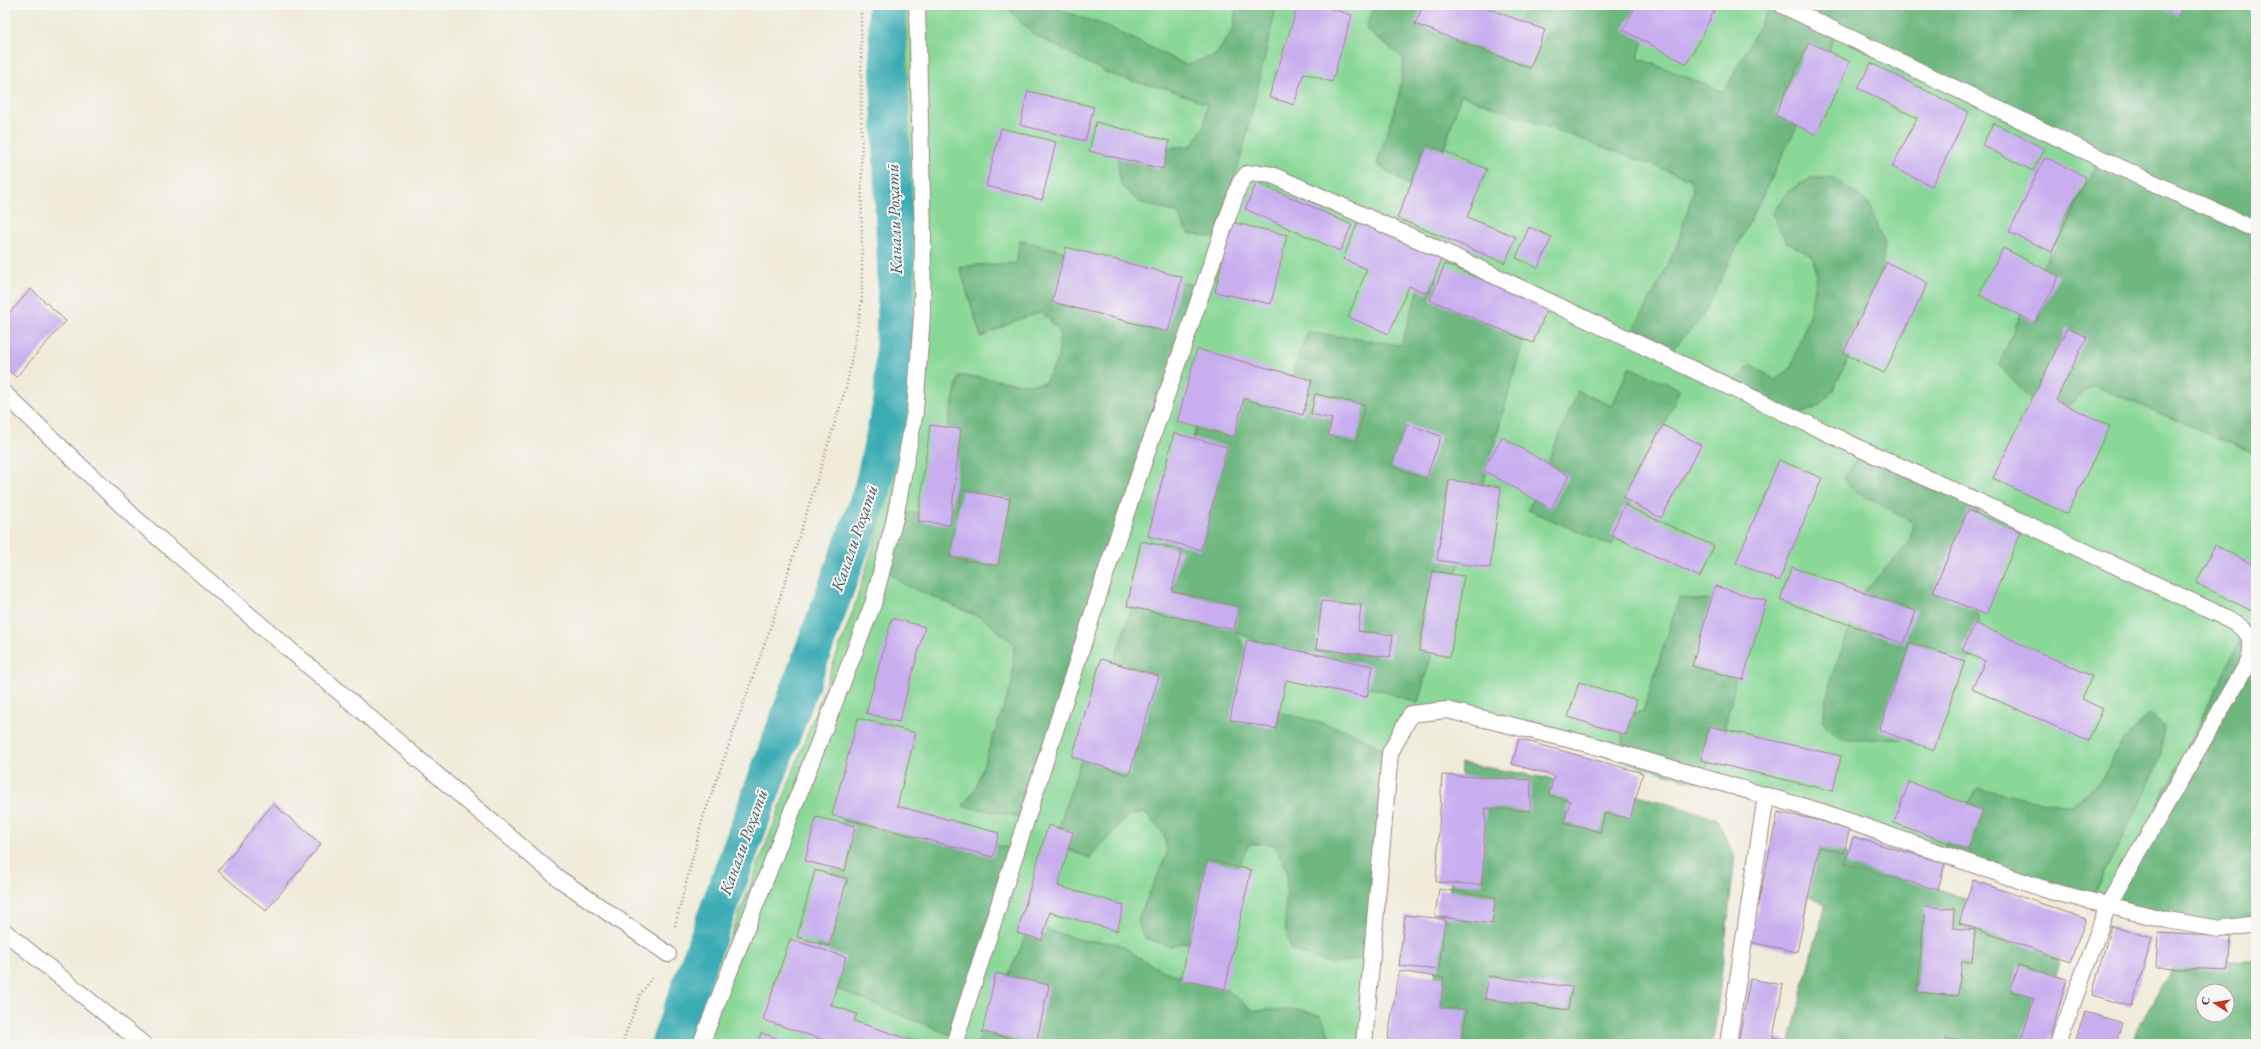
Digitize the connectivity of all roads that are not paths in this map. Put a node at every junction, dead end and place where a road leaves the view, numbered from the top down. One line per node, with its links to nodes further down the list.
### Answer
1 (917, 5): 11 (lane)
2 (1782, 5): 3 (lane)
3 (2256, 230)
4 (5, 394): 9 (lane)
5 (1766, 796): 6 (lane); 13 (lane); 14 (lane)
6 (2108, 905): 7 (lane); 12 (lane); 15 (lane)
7 (2256, 924)
8 (5, 932): 10 (lane)
9 (668, 954)
10 (143, 1044)
11 (701, 1044)
12 (954, 1044)
13 (1364, 1044)
14 (1728, 1044)
15 (2058, 1044)

